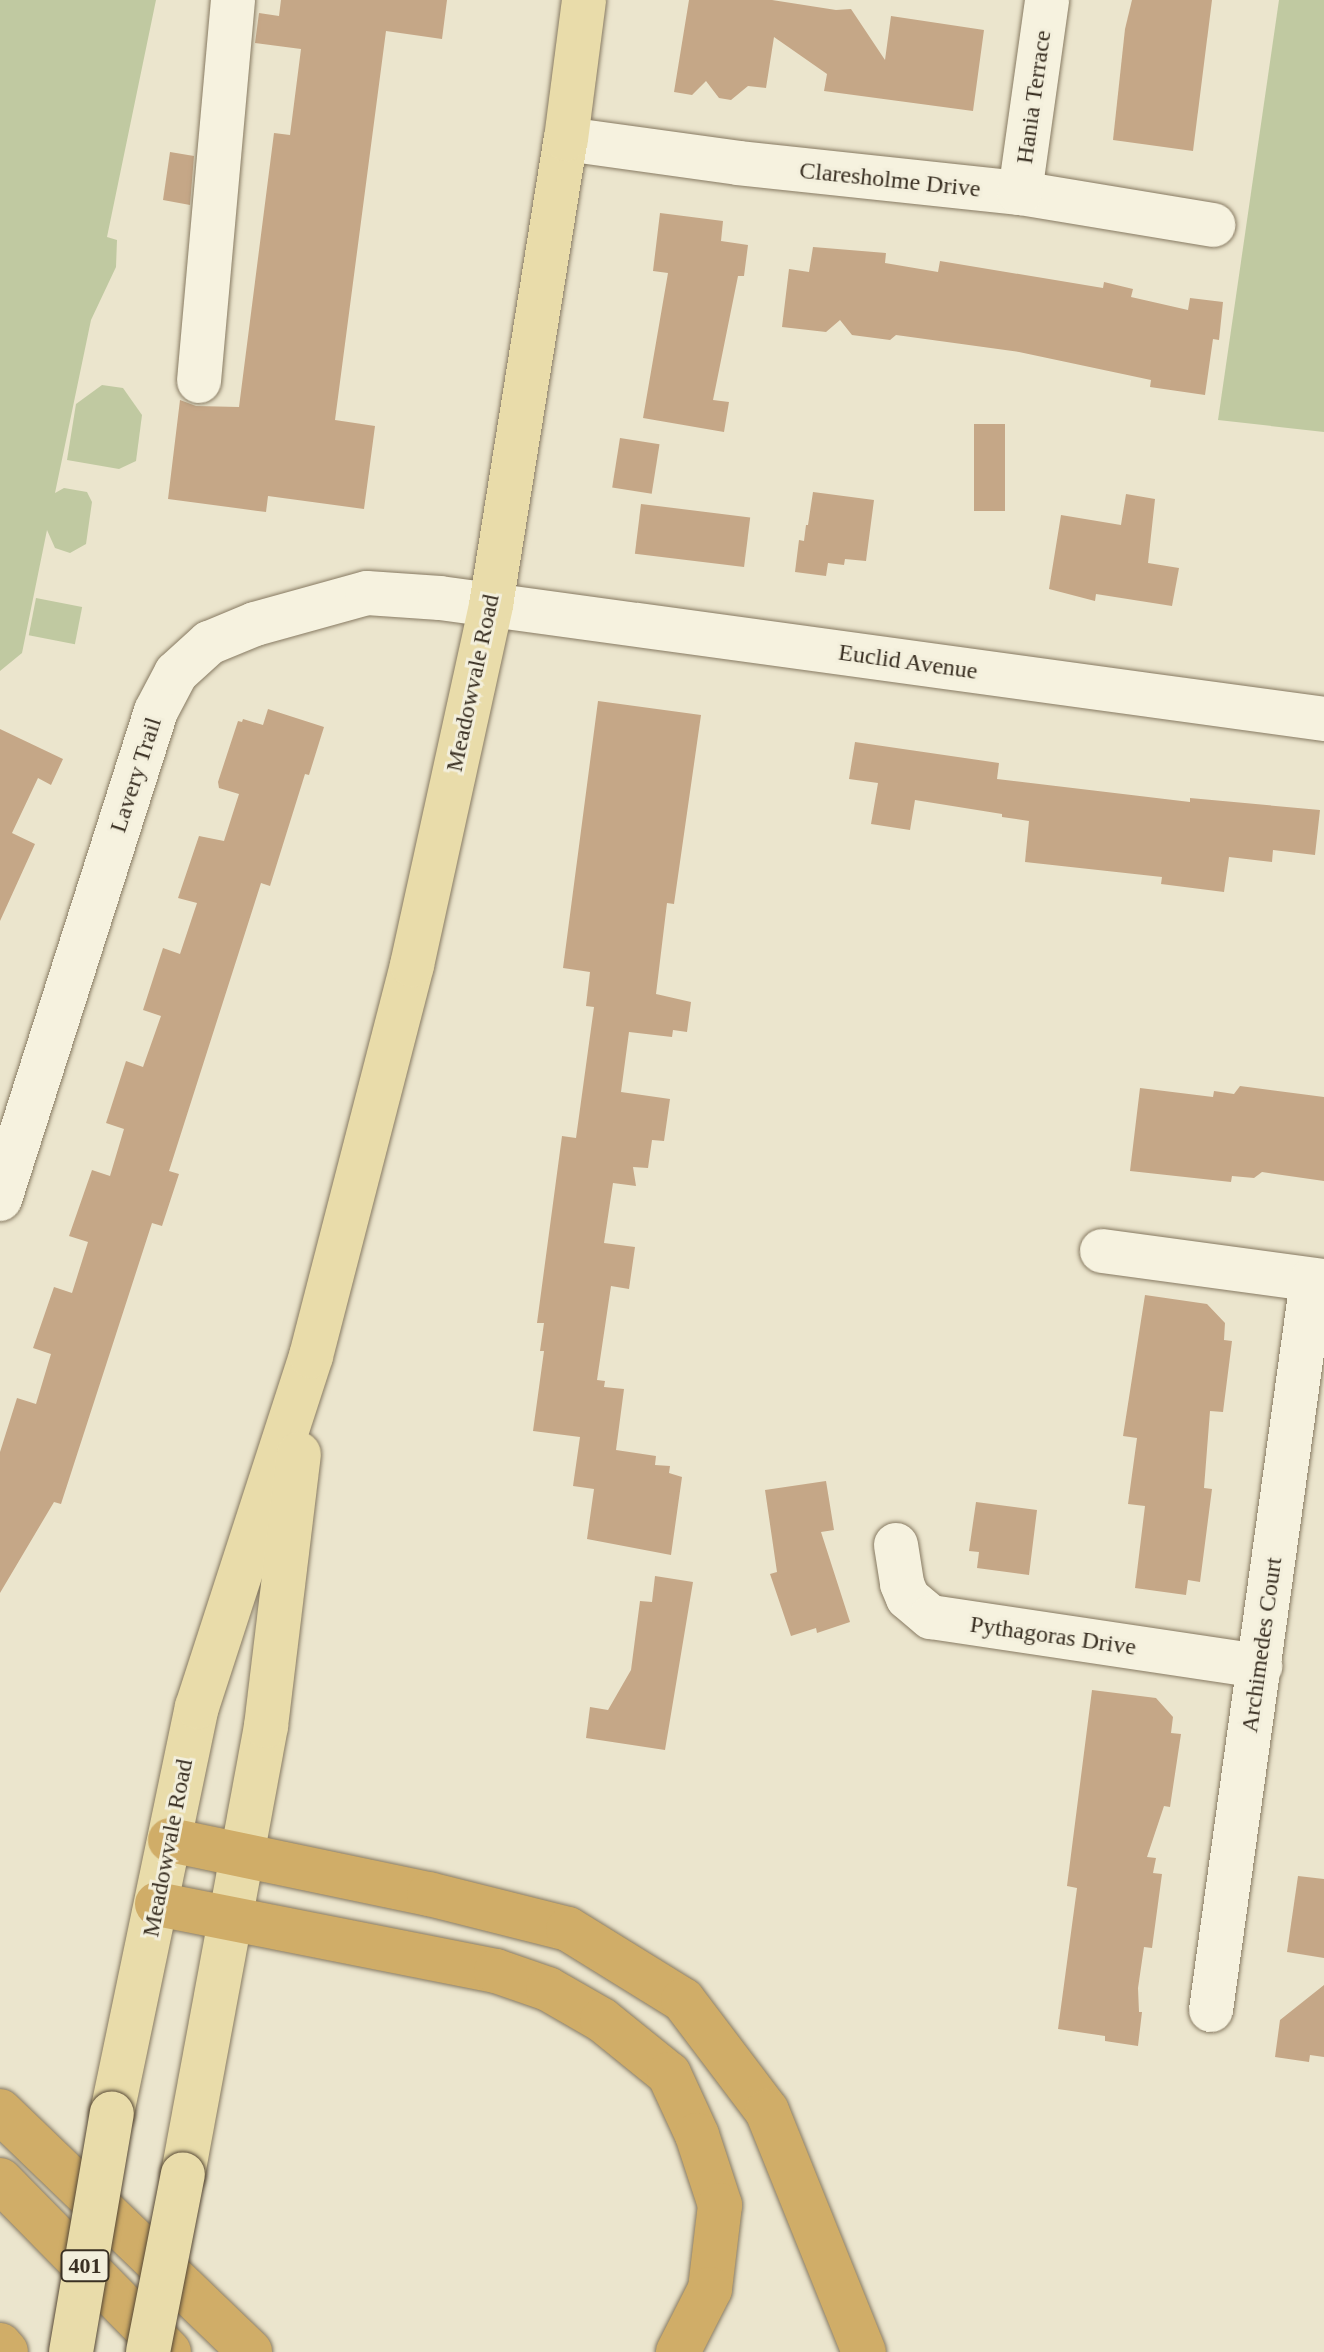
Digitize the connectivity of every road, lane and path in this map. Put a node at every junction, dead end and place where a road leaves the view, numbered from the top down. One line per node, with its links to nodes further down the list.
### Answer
1 (233, 0): 7 (street)
2 (584, 0): 4 (main road, Meadowvale Road)
3 (1047, 0): 5 (street, Hania Terrace)
4 (566, 139): 5 (street, Claresholme Drive); 8 (main road, Meadowvale Road)
5 (1020, 193): 6 (street, Claresholme Drive)
6 (1213, 225)
7 (199, 381)
8 (491, 605): 9 (street, Euclid Avenue); 10 (street, Lavery Trail); 13 (main road, Meadowvale Road)
9 (1324, 719)
10 (0, 1199)
11 (1102, 1251): 12 (street)
12 (1318, 1281): 15 (street, Archimedes Court)
13 (311, 1356): 16 (main road, Meadowvale Road); 17 (main road, Meadowvale Road)
14 (896, 1545): 15 (street, Pythagoras Drive)
15 (1260, 1666): 20 (street, Archimedes Court)
16 (170, 1840): 17 (highway); 18 (main road, Meadowvale Road)
17 (241, 1857): 19 (main road, Meadowvale Road); 30 (highway)
18 (157, 1904): 19 (highway); 25 (main road, Meadowvale Road, bridge)
19 (229, 1918): 26 (main road, Meadowvale Road, bridge); 29 (highway)
20 (1211, 2010)
21 (0, 2111): 28 (highway)
22 (0, 2180): 27 (highway, 401)
23 (0, 2345): 24 (highway)
24 (6, 2352)
25 (71, 2352)
26 (148, 2352)
27 (169, 2352)
28 (250, 2352)
29 (678, 2352)
30 (864, 2352)

